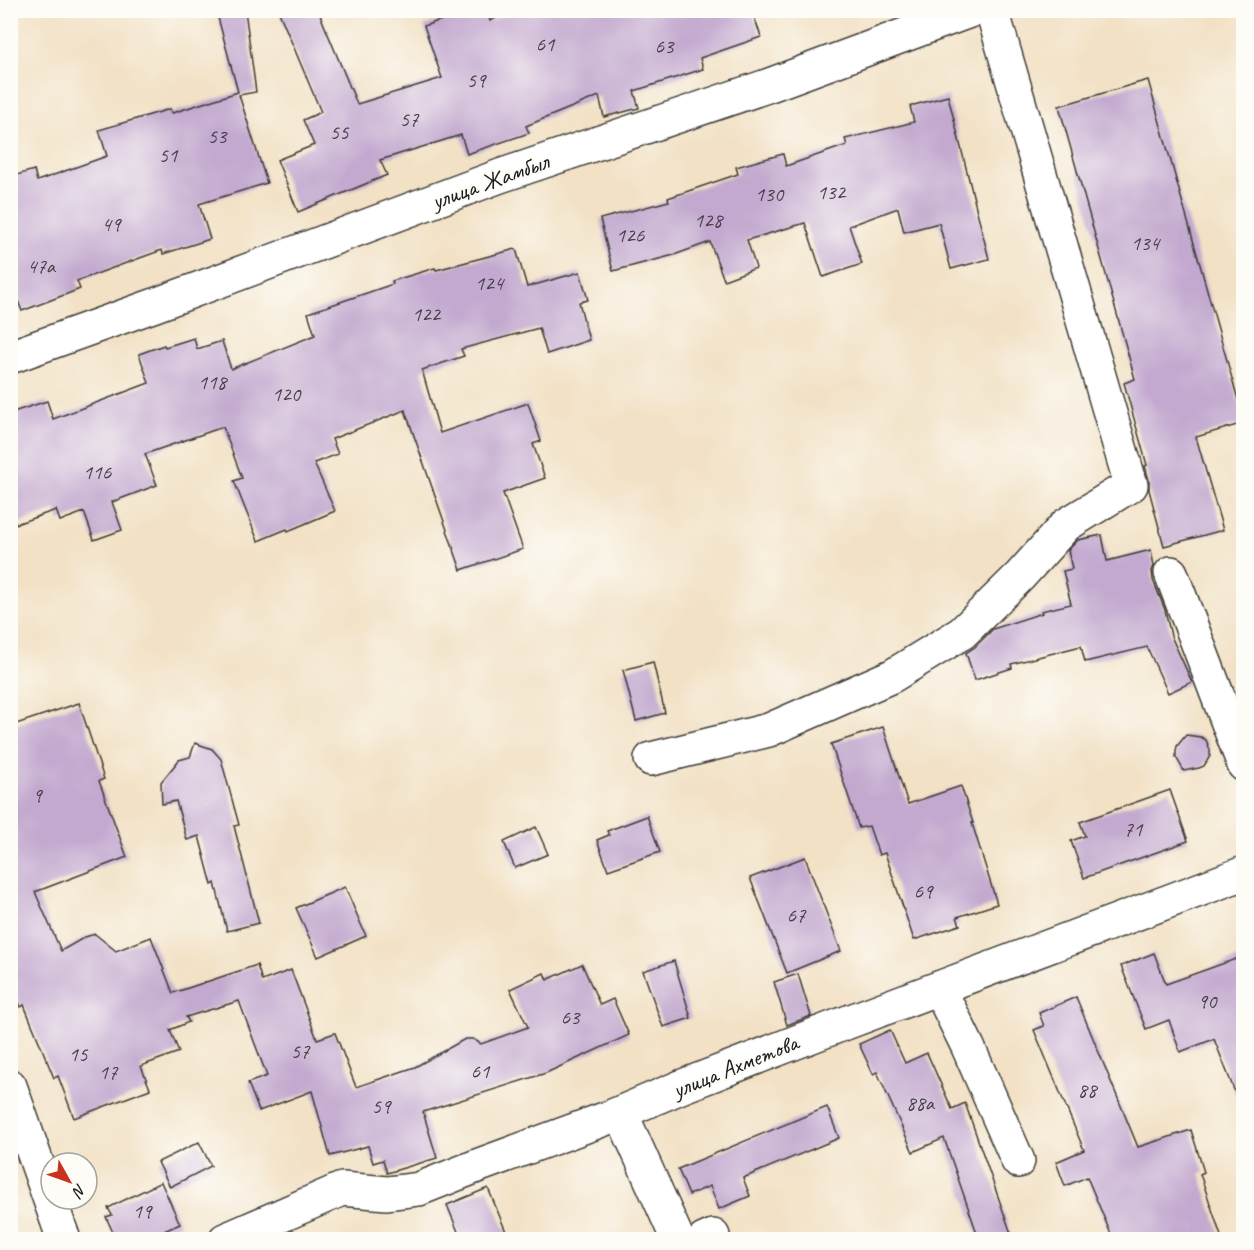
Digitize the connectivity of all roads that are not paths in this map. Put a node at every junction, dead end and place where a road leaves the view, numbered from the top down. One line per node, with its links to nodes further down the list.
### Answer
1 (972, 10): 3 (street, улица Жамбыл)
2 (992, 10): 5 (street)
3 (10, 357)
4 (1171, 573): 6 (street)
5 (651, 759)
6 (1244, 765)
7 (1244, 873): 8 (street, улица Ахметова)
8 (939, 988): 10 (street, улица Ахметова); 11 (street)
9 (10, 1086): 12 (street)
10 (621, 1113): 13 (street, улица Ахметова); 14 (street)
11 (1018, 1161)
12 (64, 1239)
13 (225, 1239)
14 (678, 1239)

